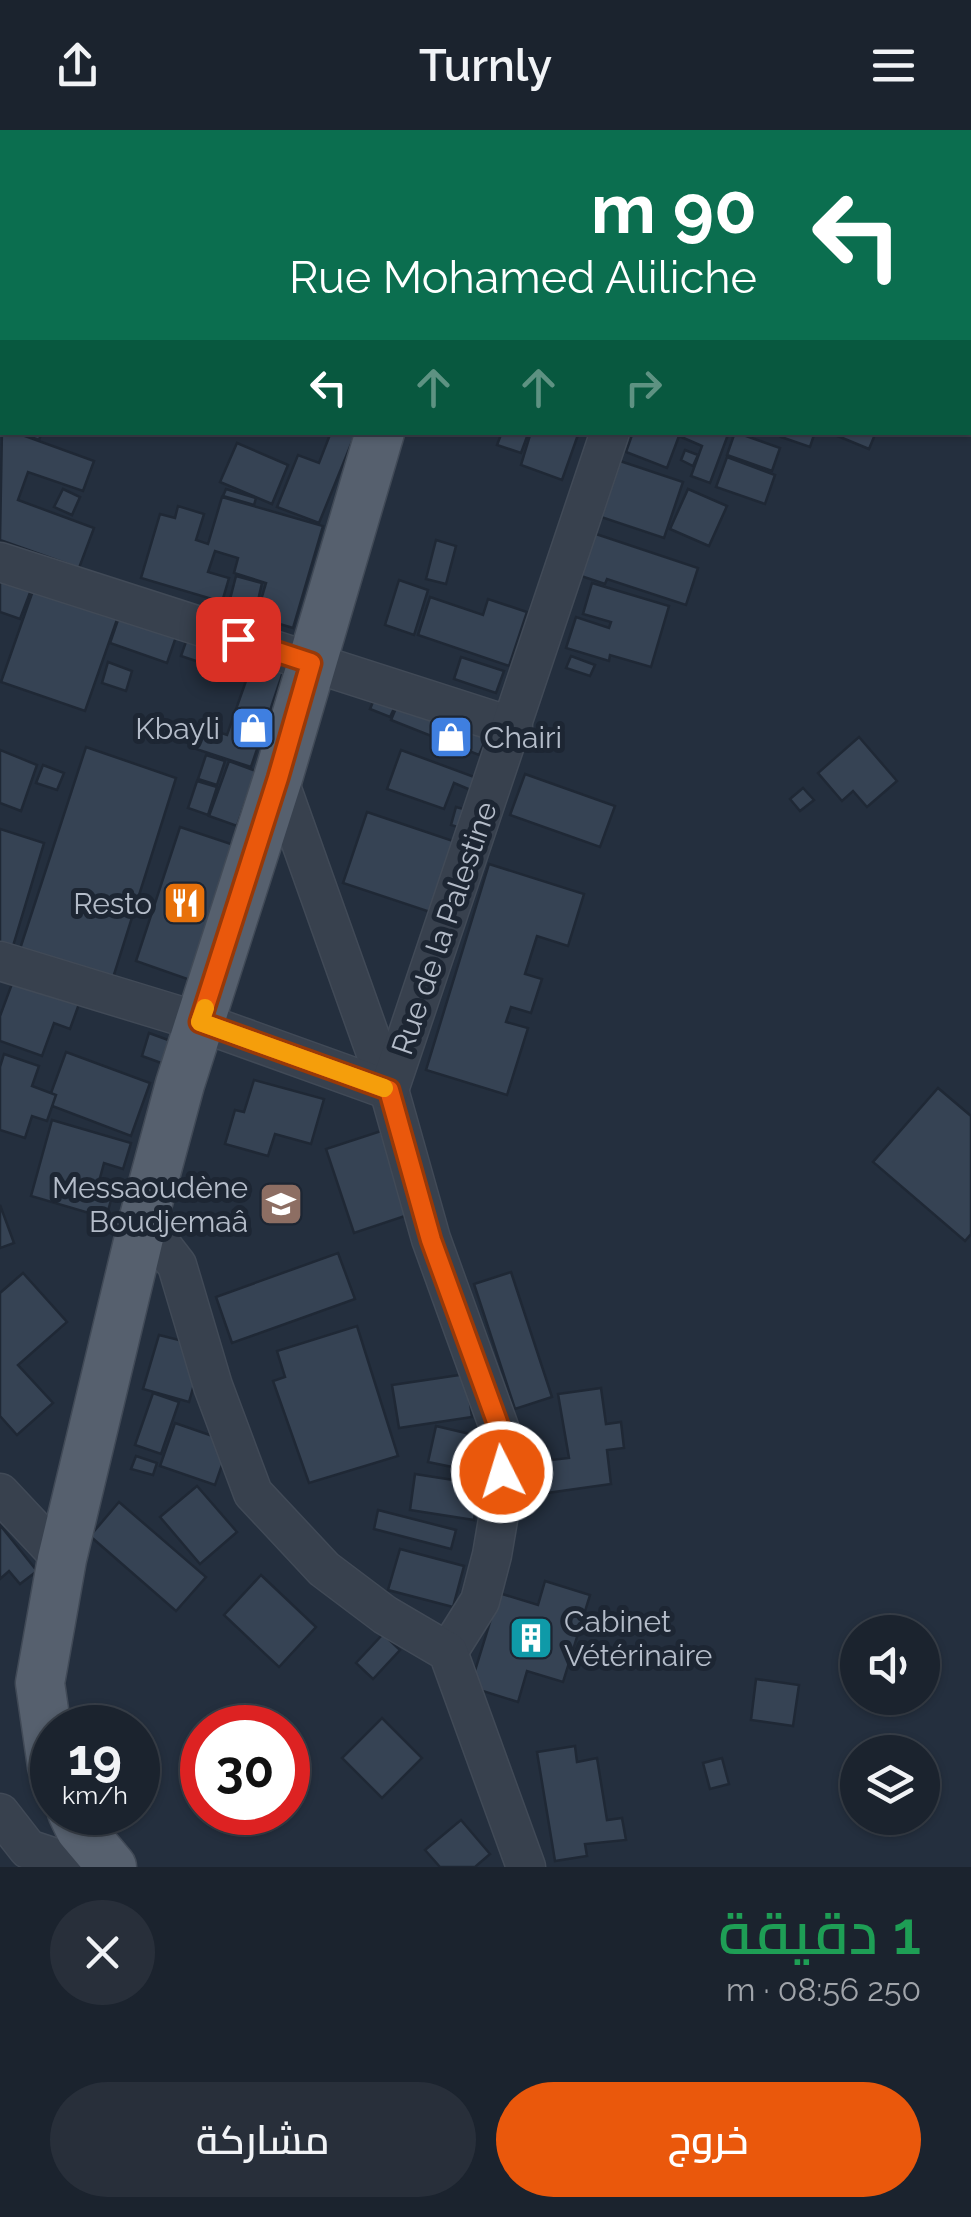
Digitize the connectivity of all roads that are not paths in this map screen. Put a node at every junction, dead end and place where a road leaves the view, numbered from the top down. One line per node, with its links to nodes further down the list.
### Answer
1 (379, 435): 4 (main road)
2 (609, 435): 5 (street, Rue de la Palestine)
3 (0, 562): 4 (street)
4 (311, 663): 5 (street); 6 (main road)
5 (513, 727): 9 (street, Rue de la Palestine)
6 (278, 778): 8 (main road); 9 (street)
7 (0, 961): 8 (street)
8 (200, 1022): 9 (street); 10 (main road)
9 (389, 1090): 13 (street, Rue de la Palestine)
10 (143, 1221): 12 (main road); 13 (street)
11 (0, 1493): 12 (street)
12 (62, 1558): 14 (main road)
13 (448, 1652): 19 (street)
14 (43, 1705)
15 (0, 1813): 17 (street)
16 (84, 1835): 18 (main road)
17 (82, 1867)
18 (112, 1867)
19 (526, 1867)

